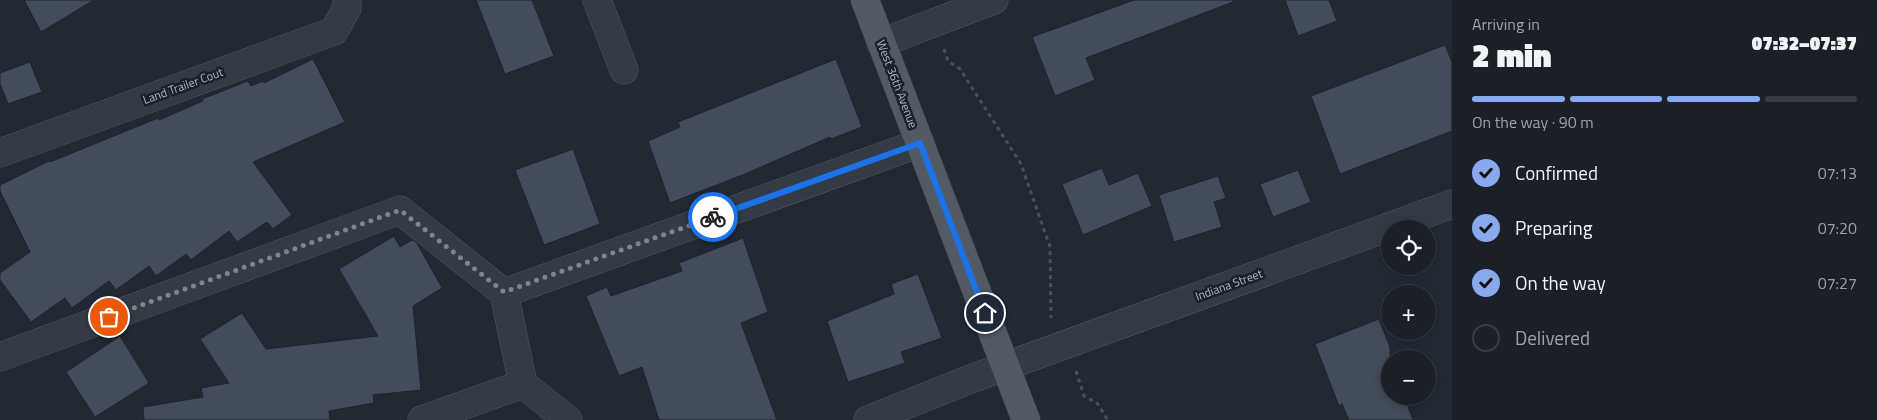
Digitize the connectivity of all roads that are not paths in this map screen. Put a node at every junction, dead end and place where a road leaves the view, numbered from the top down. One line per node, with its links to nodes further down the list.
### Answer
1 (347, 0): 8 (street, Land Trailer Cout)
2 (597, 0): 6 (street)
3 (865, 0): 5 (main road, West 36th Avenue)
4 (994, 0): 5 (street)
5 (882, 43): 7 (main road, West 36th Avenue)
6 (624, 70)
7 (920, 143): 10 (street); 12 (main road, West 36th Avenue)
8 (0, 153)
9 (1452, 204): 12 (street, Indiana Street)
10 (504, 292): 11 (street); 13 (street)
11 (0, 357)
12 (1006, 367): 16 (street, Indiana Street); 17 (main road, West 36th Avenue)
13 (523, 384): 14 (street); 15 (street)
14 (422, 420)
15 (568, 420)
16 (868, 420)
17 (1026, 420)

